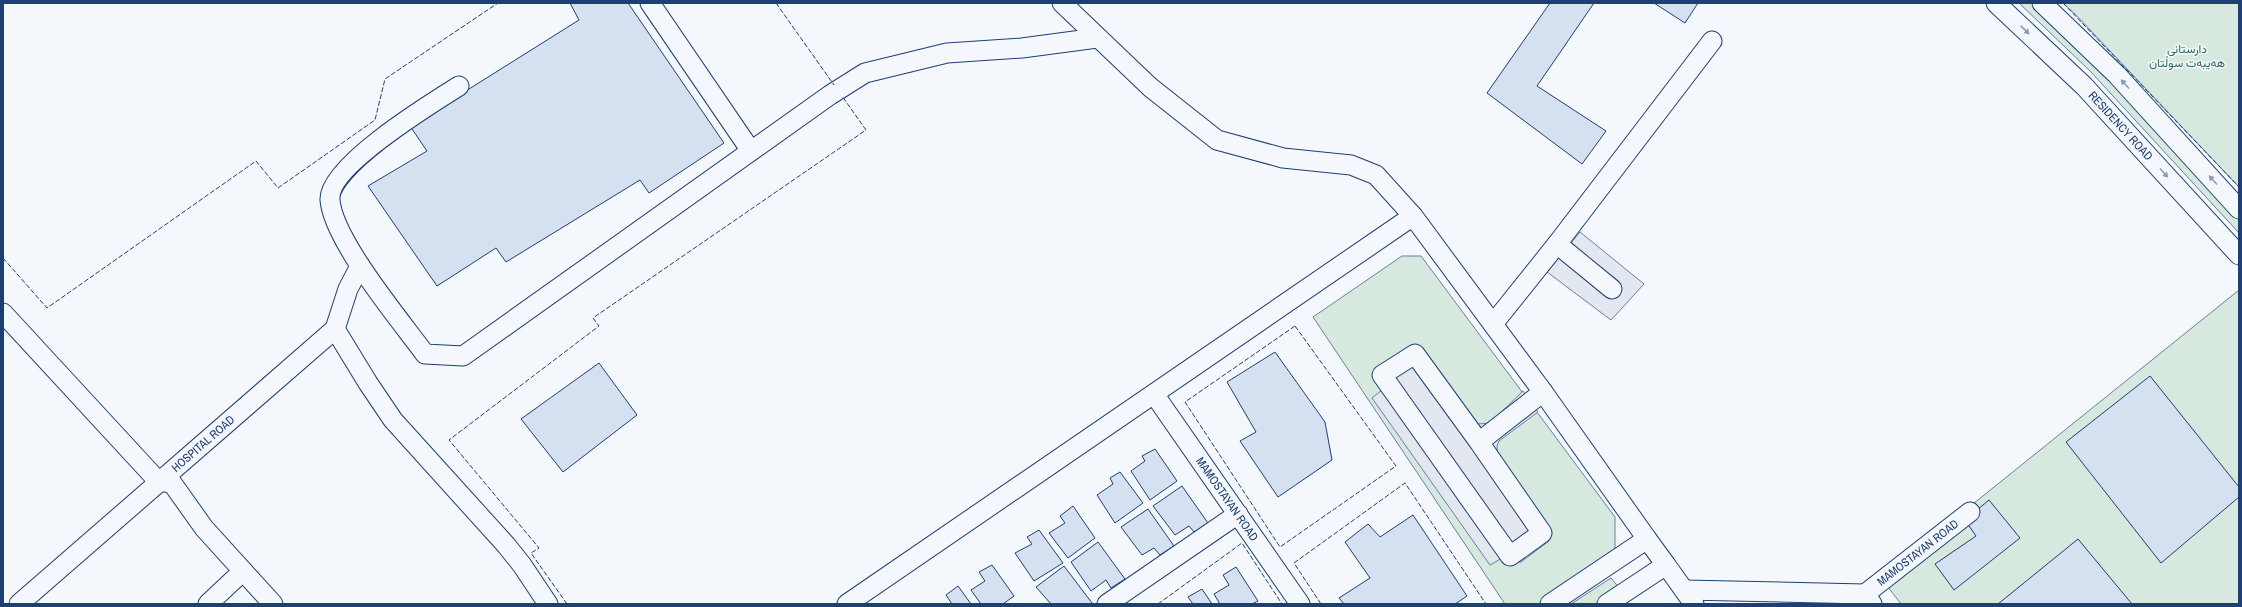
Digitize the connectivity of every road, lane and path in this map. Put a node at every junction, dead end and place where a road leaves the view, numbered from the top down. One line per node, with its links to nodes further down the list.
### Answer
1 (650, 3): 8 (street)
2 (1062, 3): 5 (street)
3 (1996, 3): 12 (street, RESIDENCY ROAD, one-way to 12)
4 (2042, 3): 9 (street, one-way to 4)
5 (1097, 38): 8 (street); 10 (street)
6 (1712, 41): 11 (street)
7 (459, 86): 13 (street)
8 (751, 151): 13 (street)
9 (2239, 208)
10 (1413, 216): 16 (street); 19 (street)
11 (1558, 244): 14 (street); 16 (street)
12 (2239, 255)
13 (360, 266): 17 (street)
14 (1612, 289)
15 (3, 313): 21 (street)
16 (1493, 324): 18 (street)
17 (335, 329): 21 (street, HOSPITAL ROAD); 33 (street)
18 (1543, 392): 20 (street); 24 (street)
19 (1154, 394): 23 (street, MAMOSTAYAN ROAD); 34 (street)
20 (1480, 442): 20 (street)
21 (158, 481): 26 (street); 30 (street, HOSPITAL ROAD)
22 (1970, 512): 29 (street, MAMOSTAYAN ROAD)
23 (1238, 514): 28 (street); 36 (street, MAMOSTAYAN ROAD)
24 (1647, 539): 25 (street); 37 (street)
25 (1666, 565): 27 (street); 38 (street)
26 (243, 571): 31 (street); 32 (street)
27 (1689, 597): 29 (street)
28 (1130, 598): 35 (street)
29 (1868, 599)
30 (19, 604)
31 (208, 604)
32 (273, 604)
33 (548, 604)
34 (847, 604)
35 (1107, 604)
36 (1300, 604)
37 (1550, 604)
38 (1607, 604)

